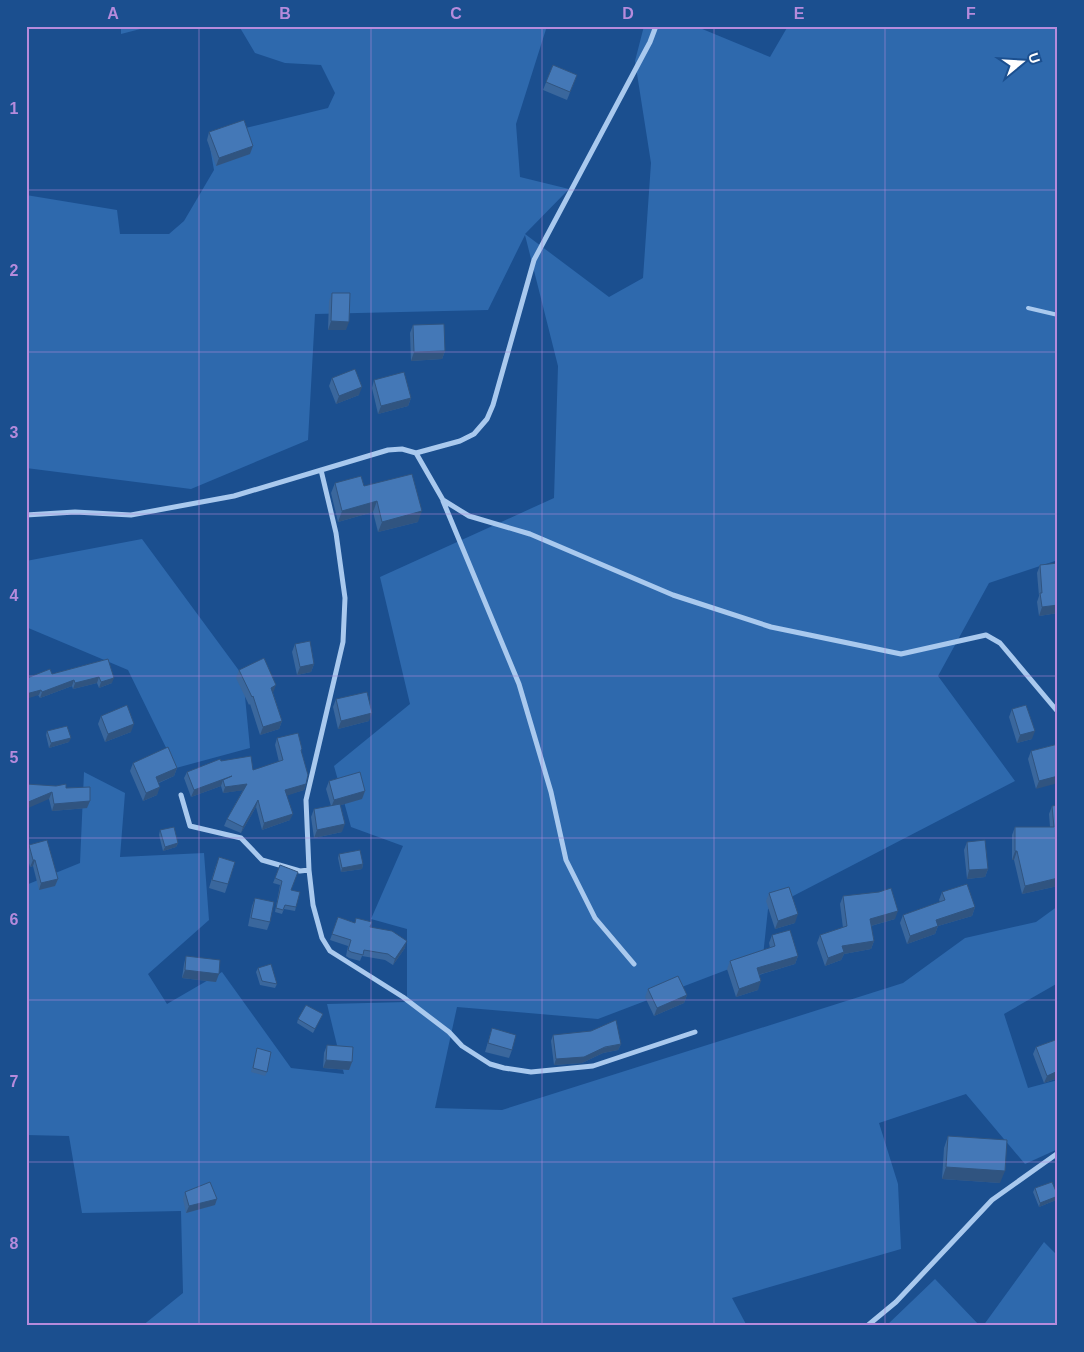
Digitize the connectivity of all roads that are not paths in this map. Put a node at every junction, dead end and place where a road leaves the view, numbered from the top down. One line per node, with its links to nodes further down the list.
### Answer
1 (656, 26): 4 (street)
2 (1028, 308): 3 (lane)
3 (1058, 315)
4 (416, 452): 5 (street); 6 (street)
5 (321, 470): 7 (street); 10 (street)
6 (442, 500): 8 (street); 11 (street)
7 (26, 515)
8 (1058, 712)
9 (181, 795): 10 (street)
10 (309, 870): 12 (street)
11 (634, 964)
12 (695, 1032)
13 (1058, 1153): 14 (street)
14 (867, 1326)

